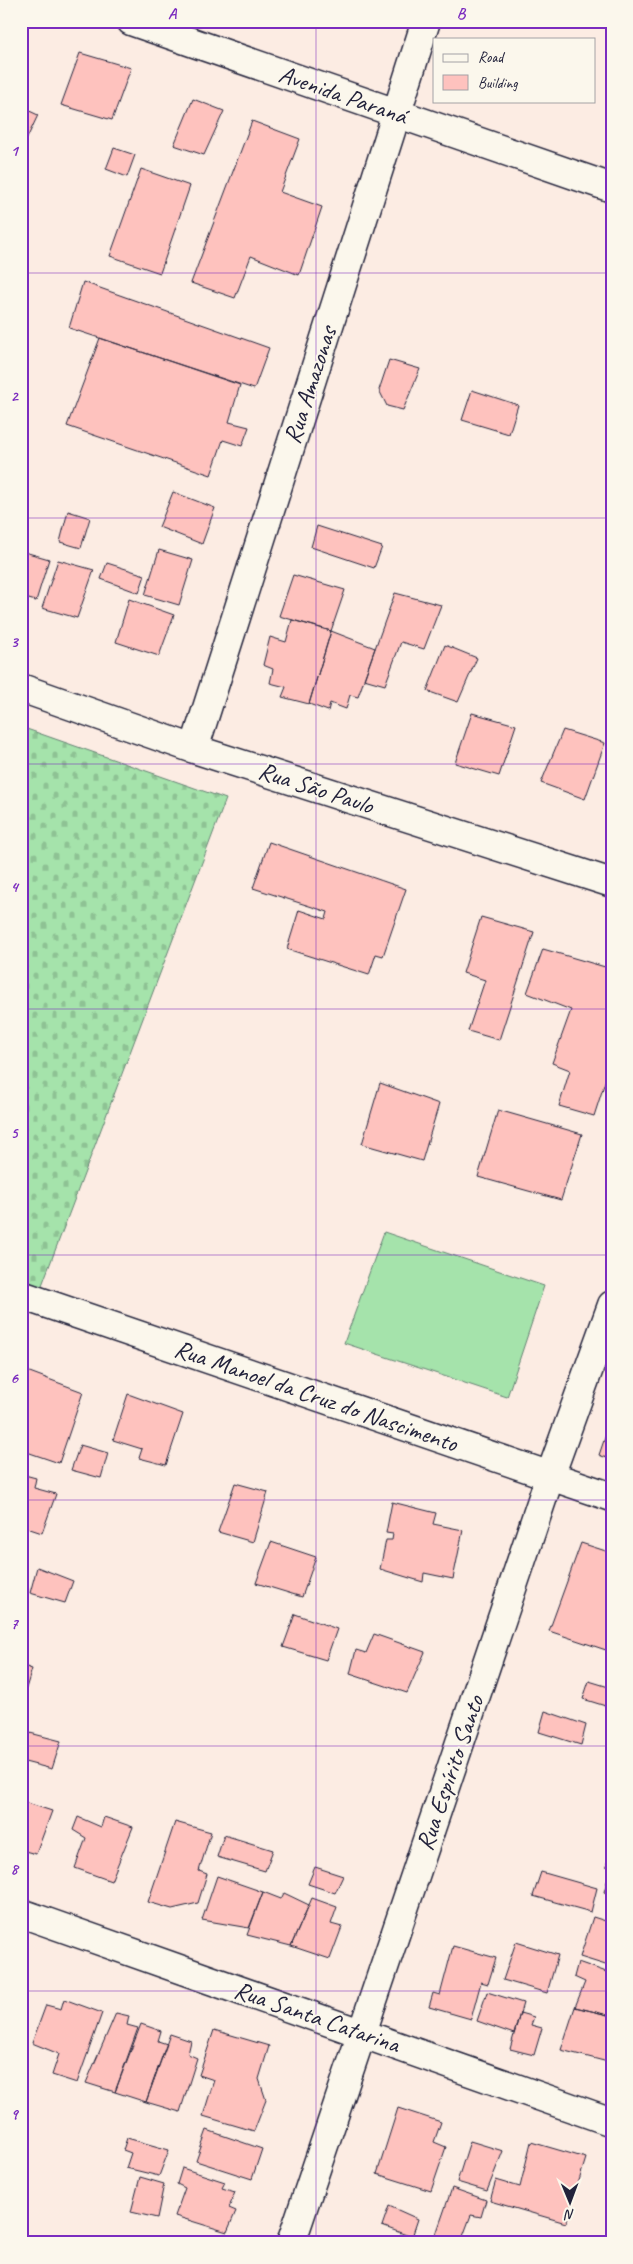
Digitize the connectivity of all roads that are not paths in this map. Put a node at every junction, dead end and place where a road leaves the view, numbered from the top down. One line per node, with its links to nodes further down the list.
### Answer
1 (131, 21): 3 (street, Avenida Paraná)
2 (426, 21): 3 (street, Rua Amazonas)
3 (397, 113): 4 (street, Avenida Paraná); 6 (street, Rua Amazonas)
4 (612, 188)
5 (21, 688): 6 (street, Rua São Paulo)
6 (194, 749): 7 (street, Rua São Paulo)
7 (612, 884)
8 (21, 1295): 10 (street, Rua Manoel da Cruz do Nascimento)
9 (612, 1305): 10 (street, Rua Espírito Santo)
10 (550, 1476): 11 (street, Rua Manoel da Cruz do Nascimento); 13 (street, Rua Espírito Santo)
11 (612, 1497)
12 (21, 1914): 13 (street, Rua Santa Catarina)
13 (362, 2033): 14 (street, Rua Santa Catarina); 15 (street, Rua Espírito Santo)
14 (612, 2122)
15 (291, 2243)

